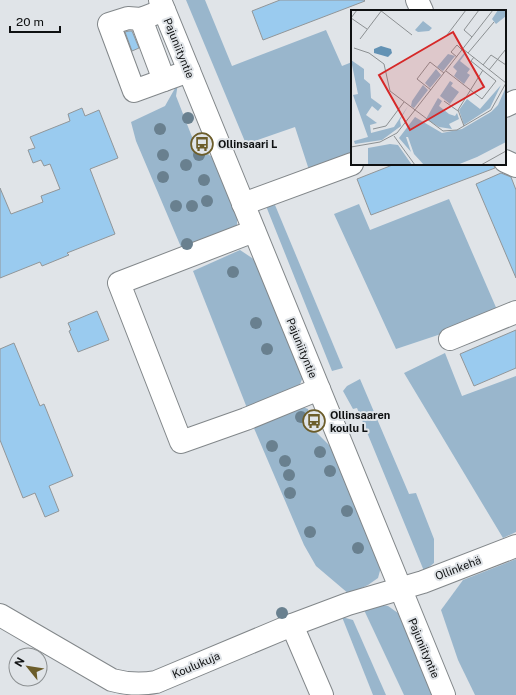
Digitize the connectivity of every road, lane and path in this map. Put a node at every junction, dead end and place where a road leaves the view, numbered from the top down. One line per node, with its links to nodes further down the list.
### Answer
1 (417, 0): 3 (street)
2 (162, 5): 4 (street); 5 (street, Pajuniityntie)
3 (422, 10)
4 (141, 19): 6 (street); 6 (street)
5 (189, 71): 6 (street); 12 (street, Pajuniityntie)
6 (164, 80)
7 (516, 101): 8 (street)
8 (506, 106)
9 (506, 161): 11 (street)
10 (351, 164): 12 (street)
11 (516, 166)
12 (243, 204): 13 (street, Pajuniityntie)
13 (254, 231): 16 (street, Pajuniityntie); 16 (street)
14 (516, 312): 15 (street)
15 (450, 339)
16 (319, 389): 18 (street, Pajuniityntie)
17 (516, 546): 18 (street, Ollinkehä)
18 (400, 588): 20 (street, Koulukuja); 22 (street, Pajuniityntie)
19 (0, 615): 20 (street, Koulukuja)
20 (292, 625): 21 (street)
21 (322, 695)
22 (444, 695)

